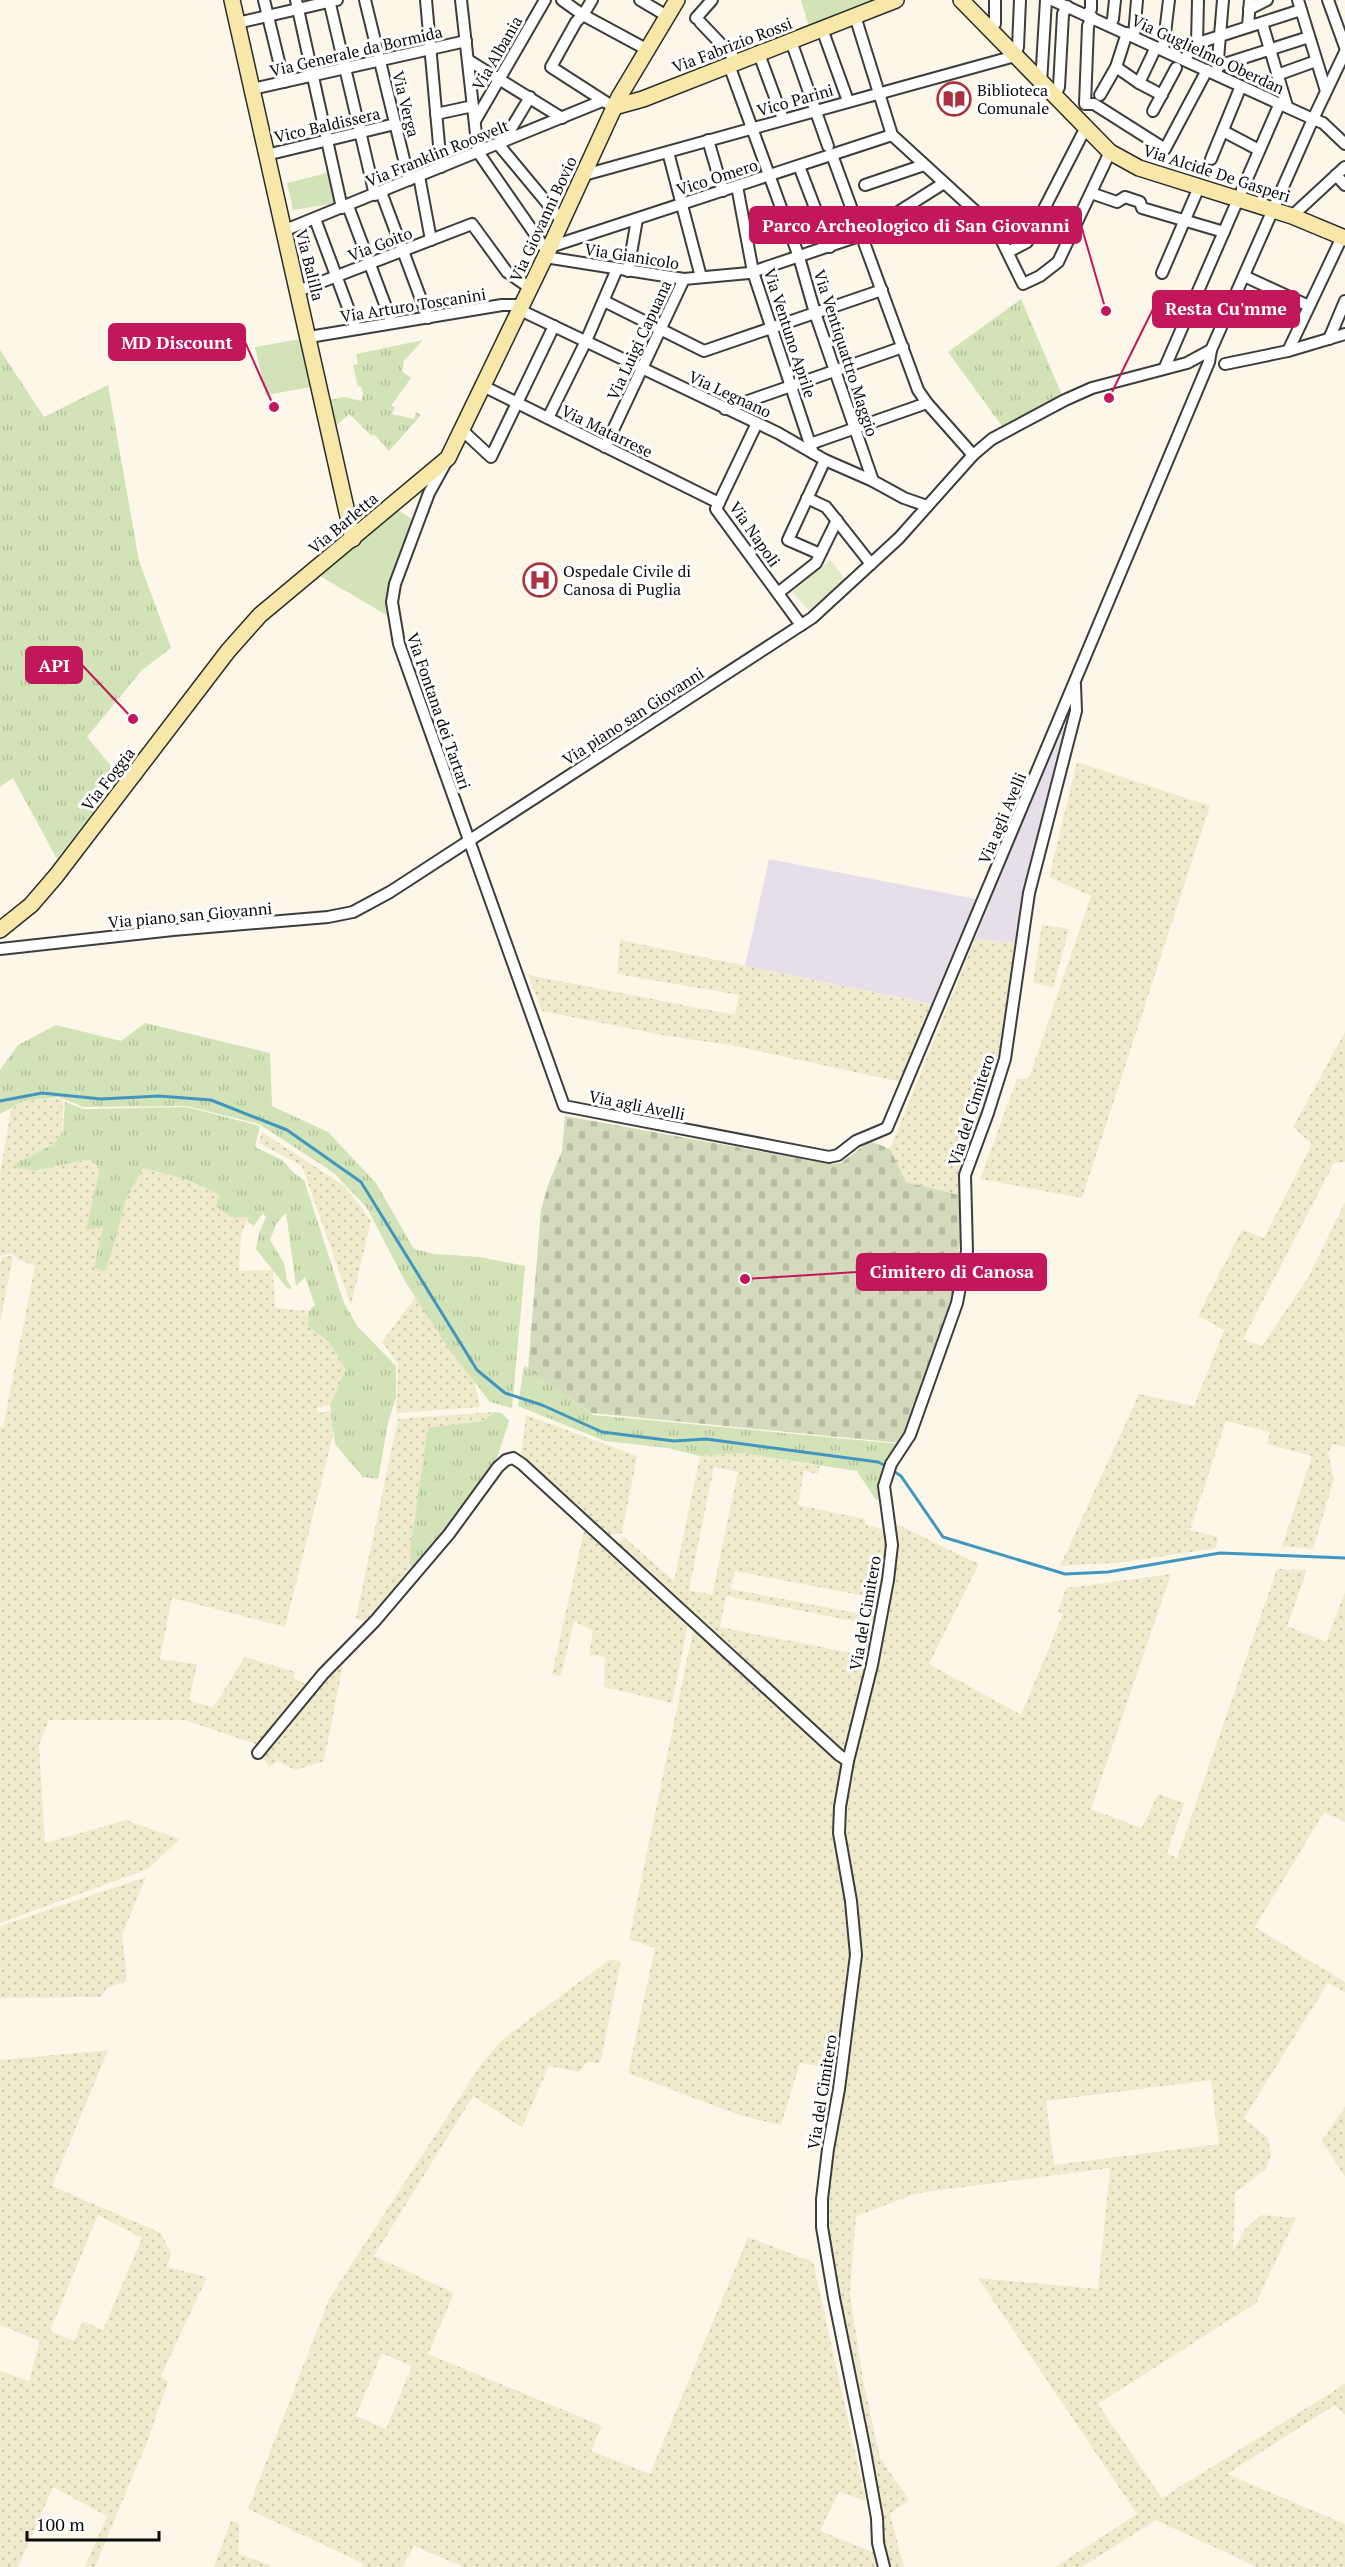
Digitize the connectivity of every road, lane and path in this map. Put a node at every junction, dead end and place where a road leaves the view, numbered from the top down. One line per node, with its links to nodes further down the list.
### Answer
1 (232, 0): 36 (street, Via Balilla)
2 (264, 0): 31 (street)
3 (365, 0): 55 (street, Via Verga)
4 (426, 0): 48 (street)
5 (461, 0): 44 (street)
6 (545, 0): 67 (street, Via Albania)
7 (562, 0): 30 (street)
8 (592, 0): 30 (street)
9 (640, 0): 32 (street)
10 (677, 0): 32 (street, Via Giovanni Bovio)
11 (712, 0): 59 (street)
12 (896, 0): 33 (street, Via Fabrizio Rossi)
13 (995, 0): 40 (street)
14 (1020, 0): 54 (street)
15 (1046, 0): 69 (street)
16 (1091, 0): 34 (street)
17 (1115, 0): 37 (street)
18 (1137, 0): 41 (street)
19 (1169, 0): 49 (street)
20 (1198, 0): 46 (street)
21 (1223, 0): 42 (street)
22 (1267, 0): 28 (street)
23 (1328, 0): 47 (street)
24 (332, 1): 26 (street); 62 (street)
25 (1061, 3): 34 (street, Via Guglielmo Oberdan); 77 (street)
26 (297, 4): 31 (street); 65 (street)
27 (969, 4): 40 (street, Via Alcide De Gasperi)
28 (1249, 4): 38 (street)
29 (1300, 5): 35 (street); 43 (street)
30 (584, 15): 50 (street); 80 (street)
31 (268, 16): 36 (street); 68 (street)
32 (667, 16): 50 (street, Via Giovanni Bovio)
33 (855, 16): 39 (street, Via Fabrizio Rossi); 74 (street)
34 (1090, 16): 37 (street, Via Guglielmo Oberdan); 79 (street)
35 (1262, 23): 38 (street); 51 (street)
36 (237, 24): 72 (street, Via Balilla)
37 (1110, 26): 41 (street, Via Guglielmo Oberdan)
38 (1248, 27): 42 (street)
39 (822, 29): 45 (street, Via Fabrizio Rossi); 78 (street)
40 (989, 29): 54 (street, Via Alcide De Gasperi)
41 (1131, 35): 49 (street, Via Guglielmo Oberdan); 61 (street)
42 (1220, 36): 46 (street); 64 (street)
43 (1309, 37): 51 (street); 58 (street)
44 (466, 41): 48 (street, Via Generale da Bormida); 56 (street)
45 (791, 41): 53 (street, Via Fabrizio Rossi); 83 (street)
46 (1197, 43): 57 (street)
47 (1345, 47)
48 (431, 48): 55 (street, Via Generale da Bormida); 85 (street)
49 (1160, 48): 57 (street, Via Guglielmo Oberdan); 70 (street)
50 (646, 49): 80 (street, Via Giovanni Bovio)
51 (1269, 50): 64 (street); 66 (street)
52 (1345, 52): 60 (street, Via agli Avelli)
53 (759, 54): 59 (street, Via Fabrizio Rossi); 88 (street)
54 (1015, 56): 69 (street, Via Alcide De Gasperi); 74 (street, Vico Parini)
55 (379, 60): 62 (street, Via Generale da Bormida); 90 (street, Via Verga)
56 (468, 60): 67 (street); 82 (street)
57 (1185, 60): 64 (street, Via Guglielmo Oberdan)
58 (1316, 62): 66 (street); 73 (street)
59 (733, 64): 80 (street, Via Fabrizio Rossi); 91 (street, Via Ventiquattro Maggio)
60 (1342, 64): 73 (street, Via agli Avelli)
61 (1116, 67): 70 (street); 79 (street)
62 (345, 68): 65 (street, Via Generale da Bormida); 94 (street)
63 (1176, 68): 75 (street)
64 (1214, 70): 71 (street, Via Guglielmo Oberdan); 79 (street)
65 (313, 75): 68 (street, Via Generale da Bormida); 98 (street)
66 (1277, 75): 81 (street)
67 (500, 78): 76 (street); 89 (street, Via Albania)
68 (284, 82): 72 (street, Via Generale da Bormida)
69 (1041, 83): 77 (street, Via Alcide De Gasperi)
70 (1139, 83): 75 (street)
71 (1241, 86): 81 (street, Via Guglielmo Oberdan); 93 (street)
72 (252, 90): 105 (street, Via Balilla)
73 (1326, 91): 87 (street, Via agli Avelli)
74 (880, 92): 78 (street, Vico Parini); 95 (street)
75 (1162, 95): 84 (street)
76 (530, 97): 86 (street); 99 (street)
77 (1054, 97): 92 (street, Via Alcide De Gasperi)
78 (848, 101): 83 (street, Vico Parini)
79 (1093, 101)
80 (608, 104): 86 (street, Via Franklin Roosvelt); 111 (street, Via Giovanni Bovio)
81 (1283, 105): 87 (street, Via Guglielmo Oberdan); 101 (street)
82 (473, 106): 85 (street); 89 (street)
83 (816, 110): 88 (street, Vico Parini); 100 (street)
84 (1153, 111)
85 (436, 114): 109 (street)
86 (562, 117): 99 (street, Via Franklin Roosvelt)
87 (1313, 118): 96 (street, Via Guglielmo Oberdan); 125 (street, Via agli Avelli)
88 (783, 119): 91 (street, Vico Parini)
89 (475, 121): 102 (street)
90 (395, 124): 94 (street, Vico Baldissera); 113 (street, Via Verga)
91 (751, 128): 97 (street, Vico Parini); 112 (street, Via Ventiquattro Maggio)
92 (1085, 129): 104 (street, Via Alcide De Gasperi); 139 (street)
93 (1223, 131): 101 (street); 106 (street)
94 (360, 132): 98 (street, Vico Baldissera); 121 (street)
95 (892, 135): 100 (street, Vico Omero); 107 (street)
96 (1343, 137)
97 (708, 140): 103 (street, Vico Parini); 119 (street)
98 (328, 141): 105 (street, Vico Baldissera); 124 (street)
99 (500, 143): 102 (street, Via Franklin Roosvelt); 129 (street)
100 (830, 150): 108 (street, Vico Omero); 133 (street)
101 (1259, 150): 122 (street)
102 (478, 152): 109 (street, Via Franklin Roosvelt); 138 (street)
103 (668, 152): 111 (street, Vico Parini); 123 (street)
104 (1110, 152): 118 (street, Via Alcide De Gasperi); 120 (street)
105 (266, 155): 131 (street, Via Balilla)
106 (1211, 159)
107 (924, 165): 114 (street); 115 (street)
108 (799, 166): 112 (street, Vico Omero); 136 (street)
109 (441, 167): 113 (street, Via Franklin Roosvelt)
110 (1341, 171): 116 (street); 126 (street)
111 (584, 175): 129 (street, Via Giovanni Bovio)
112 (768, 176): 117 (street, Vico Omero); 140 (street, Via Ventiquattro Maggio)
113 (414, 178): 121 (street, Via Franklin Roosvelt); 135 (street, Via Verga)
114 (944, 183): 133 (street, Via Gianicolo); 139 (street)
115 (865, 184)
116 (1345, 185)
117 (737, 186): 119 (street, Vico Omero); 143 (street, Via Ventuno Aprile)
118 (1199, 187): 122 (street, Via Alcide De Gasperi); 130 (street)
119 (723, 191): 123 (street, Vico Omero)
120 (1090, 193): 130 (street); 139 (street)
121 (378, 194): 124 (street, Via Franklin Roosvelt); 137 (street)
122 (1238, 199): 125 (street, Via Alcide De Gasperi); 132 (street)
123 (682, 205): 128 (street, Vico Omero); 147 (street)
124 (345, 207): 127 (street, Via Franklin Roosvelt); 141 (street)
125 (1273, 210): 126 (street, Via Alcide De Gasperi); 146 (street, Via agli Avelli)
126 (1292, 216): 134 (street, Via Alcide De Gasperi)
127 (315, 219): 131 (street, Via Franklin Roosvelt); 145 (street)
128 (637, 219): 138 (street, Vico Omero); 142 (street)
129 (562, 221): 138 (street, Via Giovanni Bovio)
130 (1184, 221): 132 (street); 144 (street)
131 (283, 231): 151 (street, Via Balilla)
132 (1224, 232): 171 (street)
133 (862, 235): 136 (street, Via Gianicolo); 150 (street)
134 (1344, 238): 154 (street)
135 (431, 240): 137 (street, Via Goito); 149 (street, Via Goito)
136 (830, 246): 140 (street, Via Gianicolo)
137 (403, 251): 141 (street, Via Goito); 157 (street)
138 (548, 252): 142 (street, Via Gianicolo); 149 (street, Via Giovanni Bovio)
139 (1008, 252)
140 (799, 257): 143 (street, Via Gianicolo); 156 (street, Via Ventiquattro Maggio)
141 (370, 263): 145 (street, Via Goito); 158 (street)
142 (623, 270): 148 (street, Via Gianicolo); 152 (street)
143 (753, 272): 147 (street, Via Gianicolo); 160 (street, Via Ventuno Aprile)
144 (1162, 273)
145 (336, 276): 151 (street, Via Goito); 161 (street)
146 (1244, 276): 154 (street); 168 (street, Via agli Avelli)
147 (701, 277): 148 (street, Via Gianicolo)
148 (684, 279): 162 (street, Via Luigi Capuana)
149 (530, 288): 155 (street, Via Giovanni Bovio)
150 (882, 290): 156 (street); 167 (street)
151 (298, 291): 164 (street, Via Balilla)
152 (603, 301): 162 (street); 166 (street)
153 (1345, 301): 165 (street)
154 (1309, 306): 169 (street)
155 (521, 307): 157 (street, Via Arturo Toscanini); 159 (street, Via Legnano); 174 (street, Via Giovanni Bovio)
156 (815, 313): 160 (street); 173 (street, Via Ventiquattro Maggio)
157 (428, 318): 158 (street, Via Arturo Toscanini)
158 (392, 323): 161 (street, Via Arturo Toscanini)
159 (554, 326): 166 (street, Via Legnano); 177 (street)
160 (771, 328): 162 (street); 175 (street, Via Ventuno Aprile)
161 (356, 329): 164 (street, Via Arturo Toscanini)
162 (661, 331): 172 (street, Via Luigi Capuana)
163 (1345, 334): 165 (street)
164 (309, 337): 193 (street, Via Balilla)
165 (1329, 339): 169 (street)
166 (586, 341): 172 (street, Via Legnano); 179 (street)
167 (903, 347): 173 (street); 176 (street)
168 (1211, 350): 171 (street, Via piano san Giovanni); 199 (street, Via agli Avelli)
169 (1288, 351): 170 (street)
170 (1225, 364)
171 (1165, 367): 185 (street, Via piano san Giovanni)
172 (642, 368): 178 (street, Via Legnano); 183 (street, Via Luigi Capuana)
173 (836, 371): 175 (street); 181 (street, Via Ventiquattro Maggio)
174 (483, 386): 177 (street, Via Matarrese); 182 (street, Via Giovanni Bovio)
175 (791, 386): 178 (street); 184 (street, Via Ventuno Aprile)
176 (927, 403): 181 (street); 185 (street)
177 (518, 404): 179 (street, Via Matarrese); 182 (street)
178 (725, 409): 180 (street, Via Legnano)
179 (548, 418): 183 (street, Via Matarrese)
180 (757, 423): 184 (street, Via Legnano); 190 (street, Via Napoli)
181 (855, 428): 184 (street); 188 (street, Via Ventiquattro Maggio)
182 (462, 430): 186 (street, Via Giovanni Bovio)
183 (605, 447): 190 (street, Via Matarrese)
184 (812, 449): 187 (street, Via Legnano)
185 (973, 455): 191 (street, Via piano san Giovanni)
186 (448, 458): 193 (street, Via Barletta); 200 (street, Via Fontana dei Tartari)
187 (825, 460): 188 (street, Via Legnano); 189 (street)
188 (873, 481): 191 (street, Via Legnano)
189 (807, 498): 192 (street); 194 (street)
190 (719, 503): 196 (street, Via Napoli)
191 (927, 506): 195 (street, Via piano san Giovanni)
192 (837, 520): 194 (street); 195 (street)
193 (352, 539): 197 (street, Via Barletta)
194 (820, 554): 196 (street)
195 (871, 564): 198 (street, Via piano san Giovanni)
196 (778, 593): 198 (street, Via Napoli)
197 (260, 615): 201 (street, Via Foggia)
198 (801, 625): 200 (street, Via piano san Giovanni)
199 (1074, 682): 203 (street, Via agli Avelli); 205 (street, Via del Cimitero)
200 (468, 839): 202 (street, Via piano san Giovanni); 203 (street, Via Fontana dei Tartari)
201 (0, 930)
202 (0, 949)
203 (564, 1106)
204 (258, 1753): 205 (street)
205 (848, 1761): 206 (street, Via del Cimitero)
206 (884, 2567)

